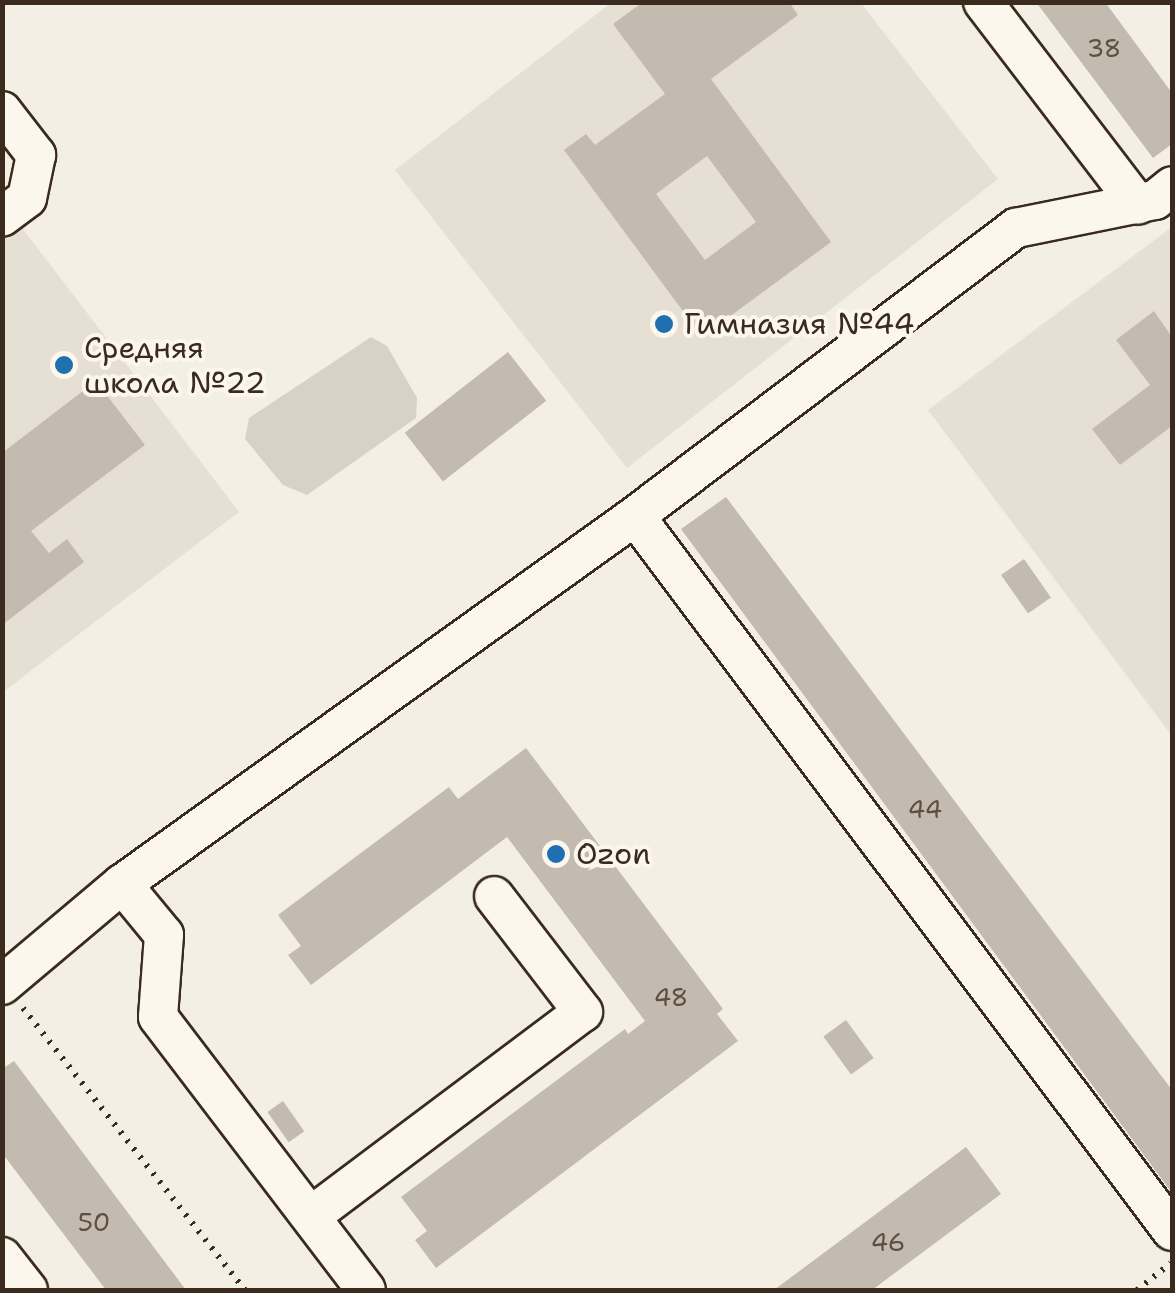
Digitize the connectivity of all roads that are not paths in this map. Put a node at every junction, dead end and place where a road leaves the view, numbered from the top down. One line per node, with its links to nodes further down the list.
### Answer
1 (983, 2): 4 (lane)
2 (2, 112): 5 (lane)
3 (1172, 186): 4 (lane)
4 (1138, 205): 6 (lane)
5 (2, 217)
6 (635, 516): 7 (lane); 11 (lane)
7 (122, 884): 9 (lane); 10 (lane)
8 (494, 896): 10 (lane)
9 (3, 985)
10 (311, 1216): 14 (lane)
11 (1172, 1231)
12 (2, 1257): 13 (lane)
13 (28, 1290)
14 (366, 1290)

